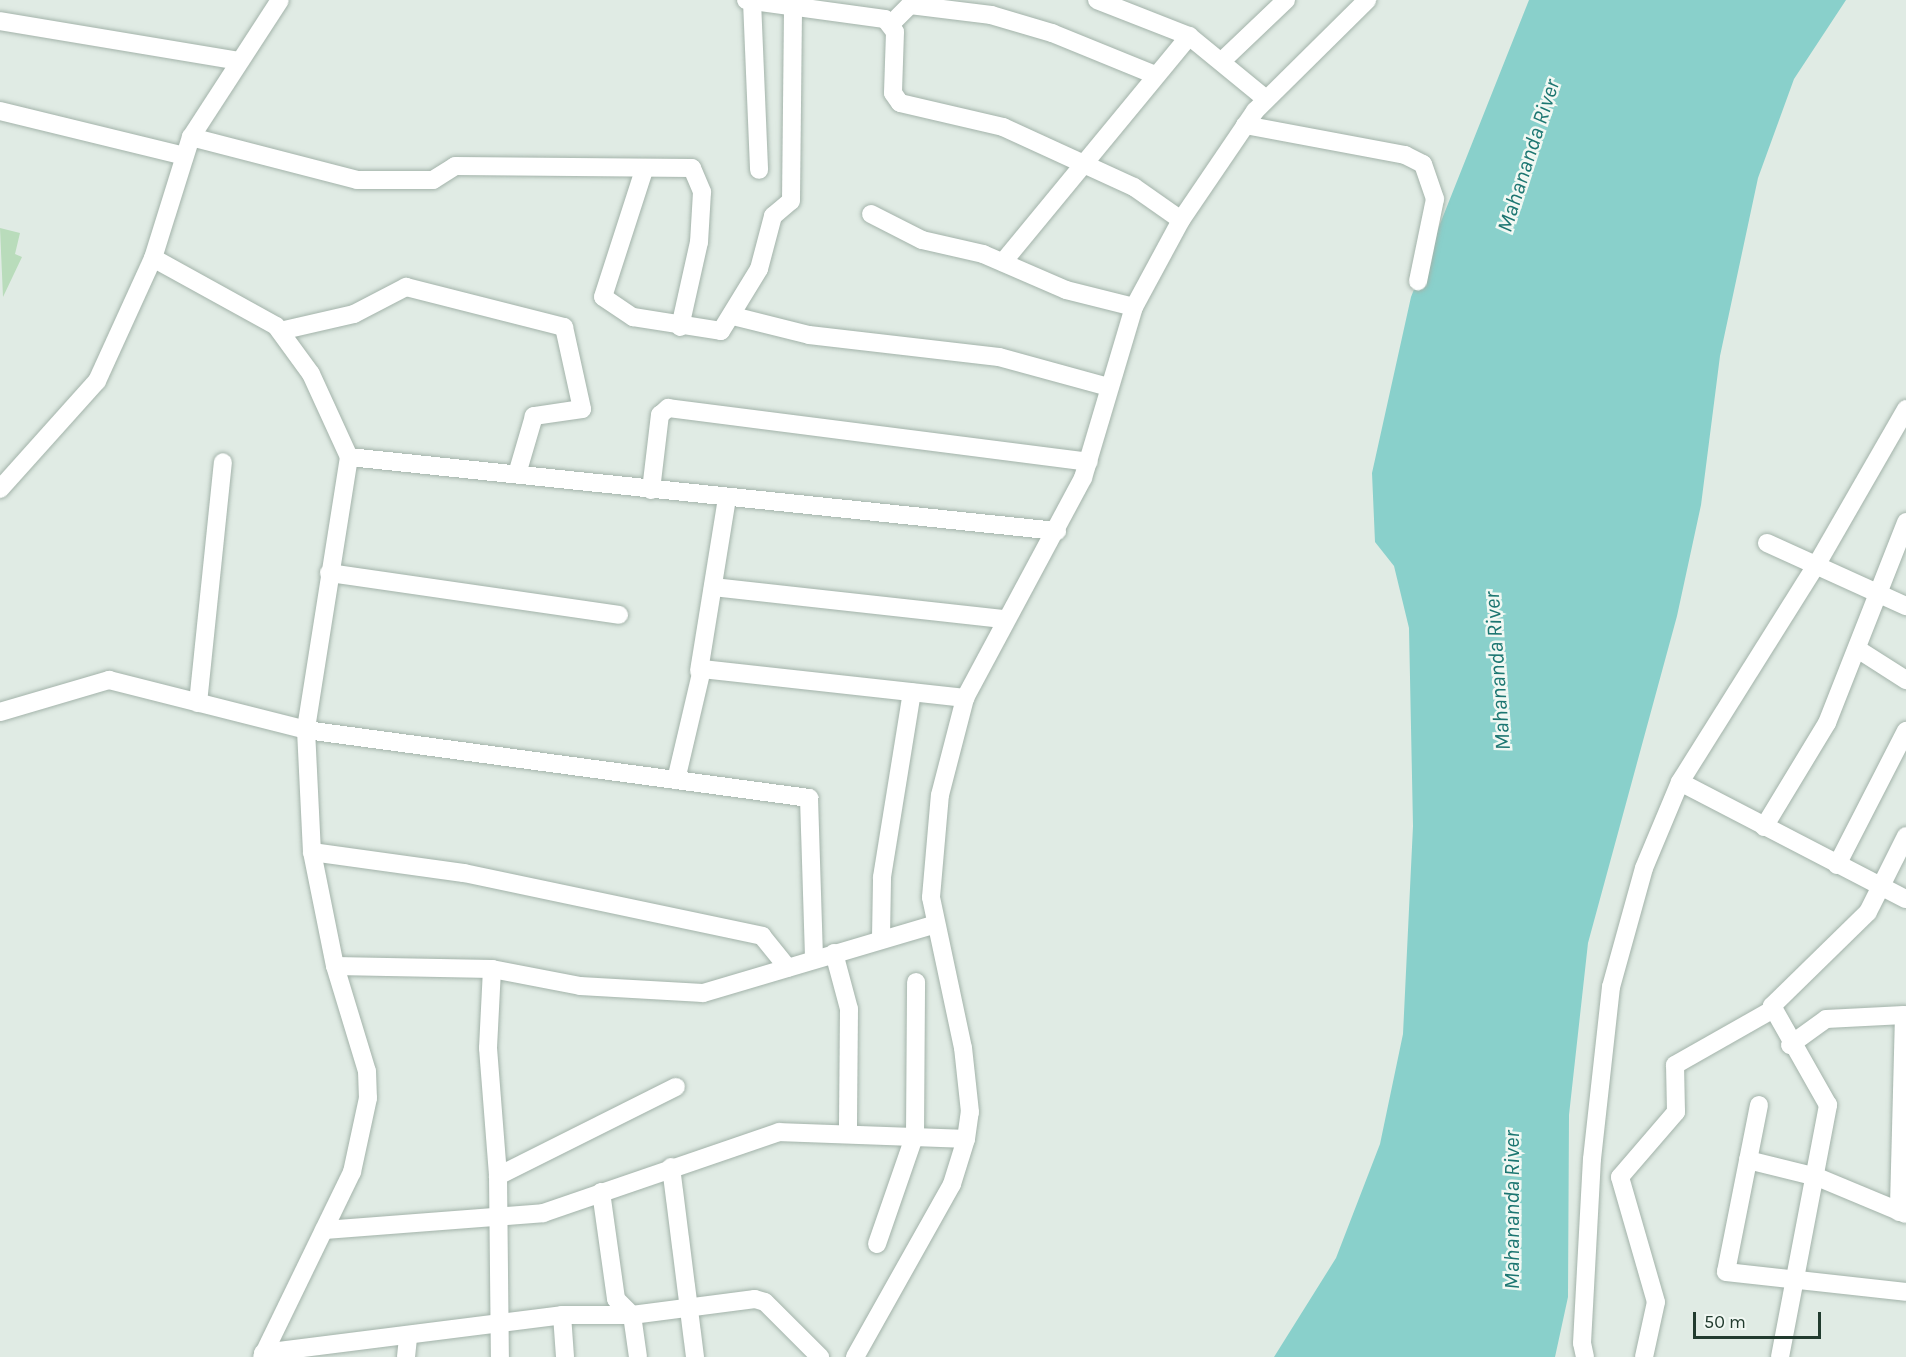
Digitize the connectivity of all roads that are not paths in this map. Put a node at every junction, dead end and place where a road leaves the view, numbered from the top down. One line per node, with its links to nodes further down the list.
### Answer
1 (280, 0): 12 (street)
2 (1096, 0): 10 (street)
3 (1286, 0): 11 (street)
4 (1367, 0): 14 (street)
5 (749, 1): 6 (street); 21 (street)
6 (793, 7): 7 (street); 28 (street)
7 (869, 7): 9 (street)
8 (0, 21): 12 (street)
9 (891, 24): 13 (street); 19 (street)
10 (1189, 36): 11 (street); 13 (street)
11 (1223, 60): 14 (street)
12 (239, 61): 17 (street)
13 (1155, 75): 19 (street)
14 (1266, 99): 16 (street)
15 (0, 111): 18 (street)
16 (1245, 125): 23 (street); 26 (street)
17 (191, 137): 18 (street); 20 (street)
18 (184, 156): 24 (street)
19 (1084, 163): 23 (street); 25 (street)
20 (644, 170): 29 (street); 29 (street)
21 (759, 170)
22 (871, 214): 25 (street)
23 (1181, 220): 27 (street)
24 (153, 258): 30 (street); 37 (street)
25 (1003, 262): 27 (street)
26 (1418, 281)
27 (1134, 307): 31 (street)
28 (732, 316): 29 (street); 31 (street)
29 (680, 327)
30 (280, 331): 33 (street); 36 (street)
31 (1109, 387): 35 (street)
32 (1906, 409): 43 (street)
33 (349, 457): 36 (street); 44 (street)
34 (223, 462): 55 (street)
35 (1089, 462): 38 (street); 41 (street)
36 (517, 474): 38 (street)
37 (0, 489)
38 (651, 490): 39 (street)
39 (727, 499): 41 (street); 45 (street)
40 (1906, 522): 46 (street)
41 (1057, 531): 49 (street)
42 (1767, 543): 43 (street)
43 (1817, 564): 46 (street); 60 (street)
44 (329, 573): 48 (street); 57 (street)
45 (713, 587): 49 (street); 51 (street)
46 (1881, 593): 47 (street); 50 (street)
47 (1906, 606)
48 (619, 615)
49 (1005, 619): 54 (street)
50 (1858, 650): 52 (street); 61 (street)
51 (699, 671): 53 (street); 59 (street)
52 (1906, 680)
53 (912, 692): 54 (street); 68 (street)
54 (965, 698): 67 (street)
55 (198, 702): 56 (street); 57 (street)
56 (0, 712)
57 (306, 730): 59 (street); 63 (street)
58 (1906, 731): 64 (street)
59 (676, 780): 70 (street)
60 (1680, 782): 61 (street); 107 (street)
61 (1764, 827): 64 (street)
62 (1906, 836): 65 (street)
63 (312, 852): 71 (street); 72 (street)
64 (1837, 865): 65 (street)
65 (1885, 888): 66 (street); 75 (street)
66 (1906, 898)
67 (933, 925): 68 (street); 82 (street)
68 (881, 937): 69 (street)
69 (834, 953): 70 (street); 80 (street)
70 (814, 959): 72 (street)
71 (335, 966): 73 (street); 90 (street)
72 (788, 968): 73 (street)
73 (492, 969): 85 (street)
74 (916, 982): 81 (street)
75 (1772, 1010): 77 (street); 108 (street)
76 (1905, 1015): 77 (street); 88 (street)
77 (1790, 1045): 86 (street)
78 (676, 1087): 85 (street)
79 (1759, 1105): 83 (street)
80 (848, 1133): 81 (street); 84 (street)
81 (915, 1134): 82 (street); 91 (street)
82 (966, 1140): 106 (street)
83 (1748, 1160): 86 (street); 92 (street)
84 (671, 1167): 87 (street); 94 (street)
85 (498, 1176): 89 (street)
86 (1817, 1177): 88 (street); 92 (street)
87 (601, 1192): 89 (street); 96 (street)
88 (1903, 1213)
89 (497, 1214): 90 (street); 97 (street)
90 (324, 1230): 99 (street)
91 (876, 1244)
92 (1792, 1281): 93 (street); 109 (street)
93 (1906, 1292)
94 (689, 1307): 96 (street); 104 (street); 105 (street)
95 (562, 1315): 96 (street); 97 (street); 102 (street)
96 (632, 1315): 103 (street)
97 (500, 1325): 98 (street); 101 (street)
98 (408, 1337): 99 (street); 100 (street)
99 (263, 1355)
100 (406, 1357)
101 (500, 1357)
102 (565, 1357)
103 (638, 1357)
104 (695, 1357)
105 (820, 1357)
106 (855, 1357)
107 (1585, 1357)
108 (1644, 1357)
109 (1780, 1357)

